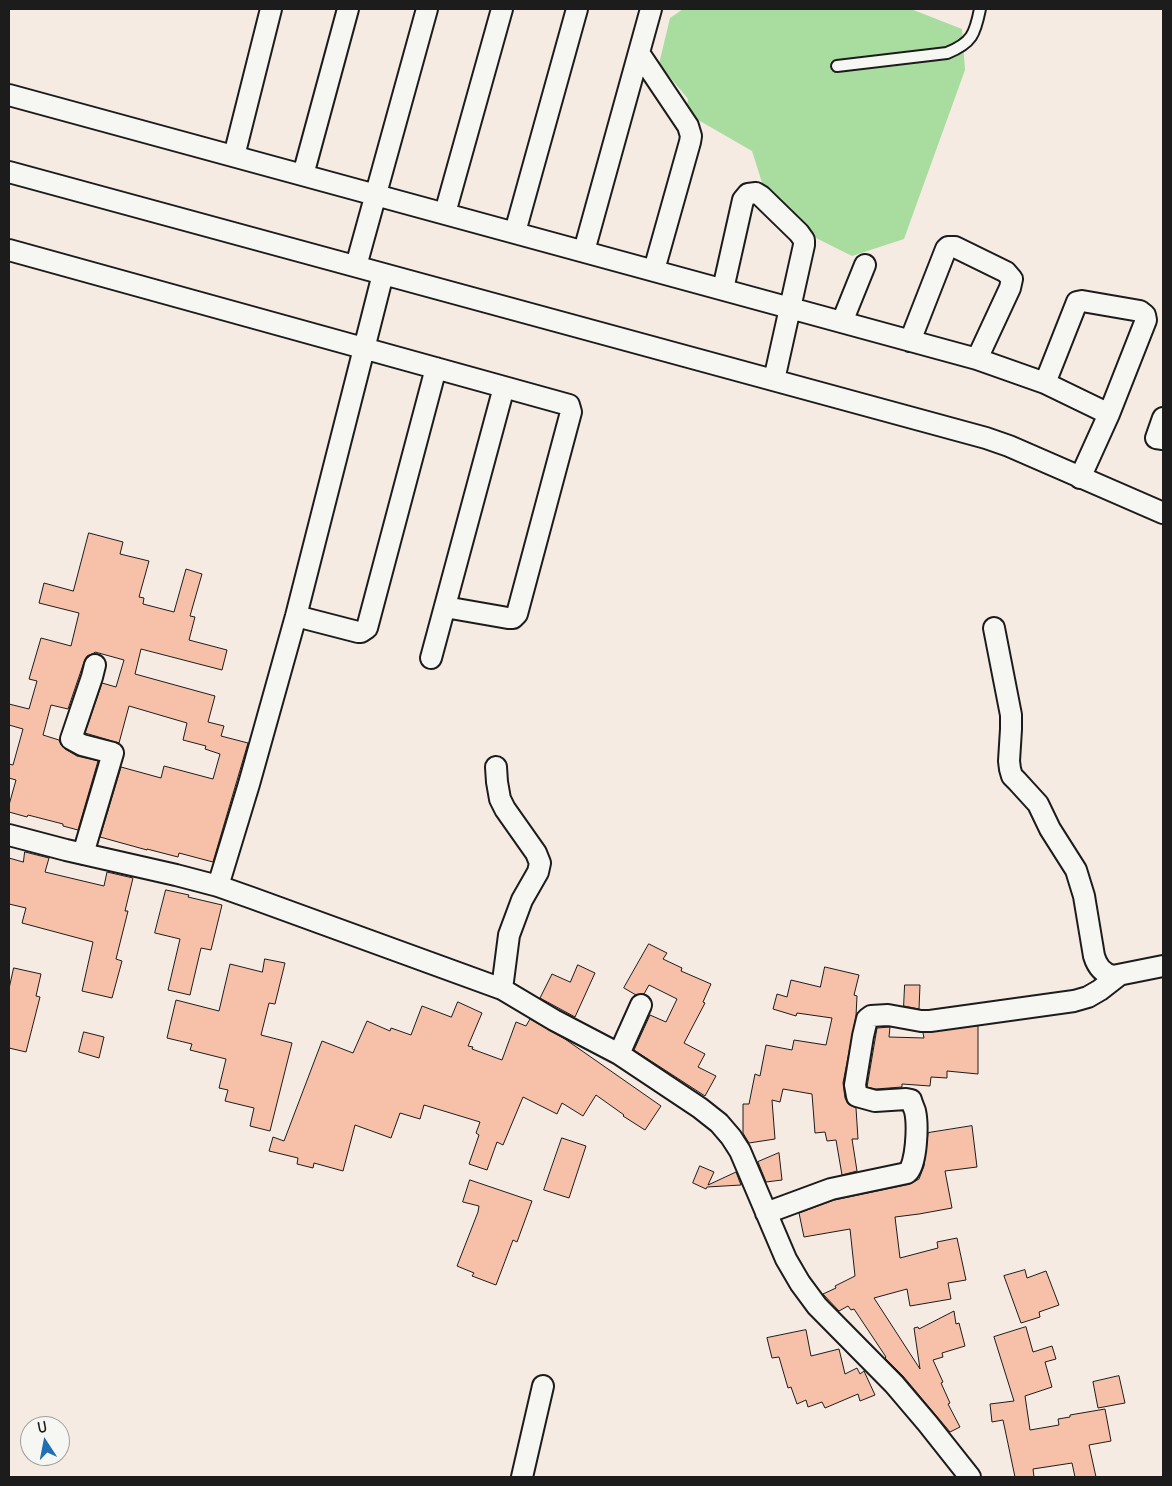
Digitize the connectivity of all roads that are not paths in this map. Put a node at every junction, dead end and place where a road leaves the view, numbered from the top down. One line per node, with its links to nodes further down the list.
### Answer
1 (271, 9): 11 (street)
2 (348, 9): 13 (street)
3 (427, 9): 14 (street)
4 (502, 9): 15 (street)
5 (577, 9): 16 (street)
6 (651, 9): 8 (street)
7 (980, 9): 9 (lane)
8 (639, 53): 18 (street); 21 (street)
9 (837, 66)
10 (9, 95): 11 (street)
11 (234, 156): 13 (street)
12 (9, 172): 20 (street)
13 (303, 174): 14 (street)
14 (376, 194): 15 (street); 20 (street)
15 (446, 213): 16 (street)
16 (515, 232): 18 (street)
17 (9, 250): 27 (street)
18 (584, 251): 21 (street)
19 (865, 265): 25 (street)
20 (356, 266): 22 (street)
21 (654, 270): 23 (street)
22 (383, 274): 27 (street); 30 (street)
23 (723, 289): 24 (street); 24 (street)
24 (790, 308): 25 (street); 30 (street)
25 (842, 322): 26 (street)
26 (910, 340): 28 (street); 28 (street)
27 (364, 348): 29 (street); 39 (street)
28 (977, 359): 31 (street)
29 (436, 368): 32 (street); 39 (street)
30 (774, 380): 36 (street)
31 (1045, 383): 33 (street); 33 (street)
32 (504, 387): 38 (street); 38 (street)
33 (1109, 414): 36 (street)
34 (1163, 418): 35 (street)
35 (1163, 439)
36 (1080, 478): 37 (street)
37 (1163, 513)
38 (445, 607): 41 (street)
39 (296, 616): 46 (street)
40 (994, 628): 48 (street)
41 (431, 658)
42 (95, 665): 45 (street)
43 (496, 767): 49 (street)
44 (9, 835): 45 (street)
45 (83, 854): 46 (street)
46 (218, 886): 49 (street)
47 (1163, 966): 48 (street)
48 (1118, 976): 52 (street)
49 (502, 989): 51 (street)
50 (641, 1005): 51 (street)
51 (619, 1054): 52 (street)
52 (766, 1213): 55 (street)
53 (542, 1386): 54 (street)
54 (522, 1477)
55 (970, 1477)

